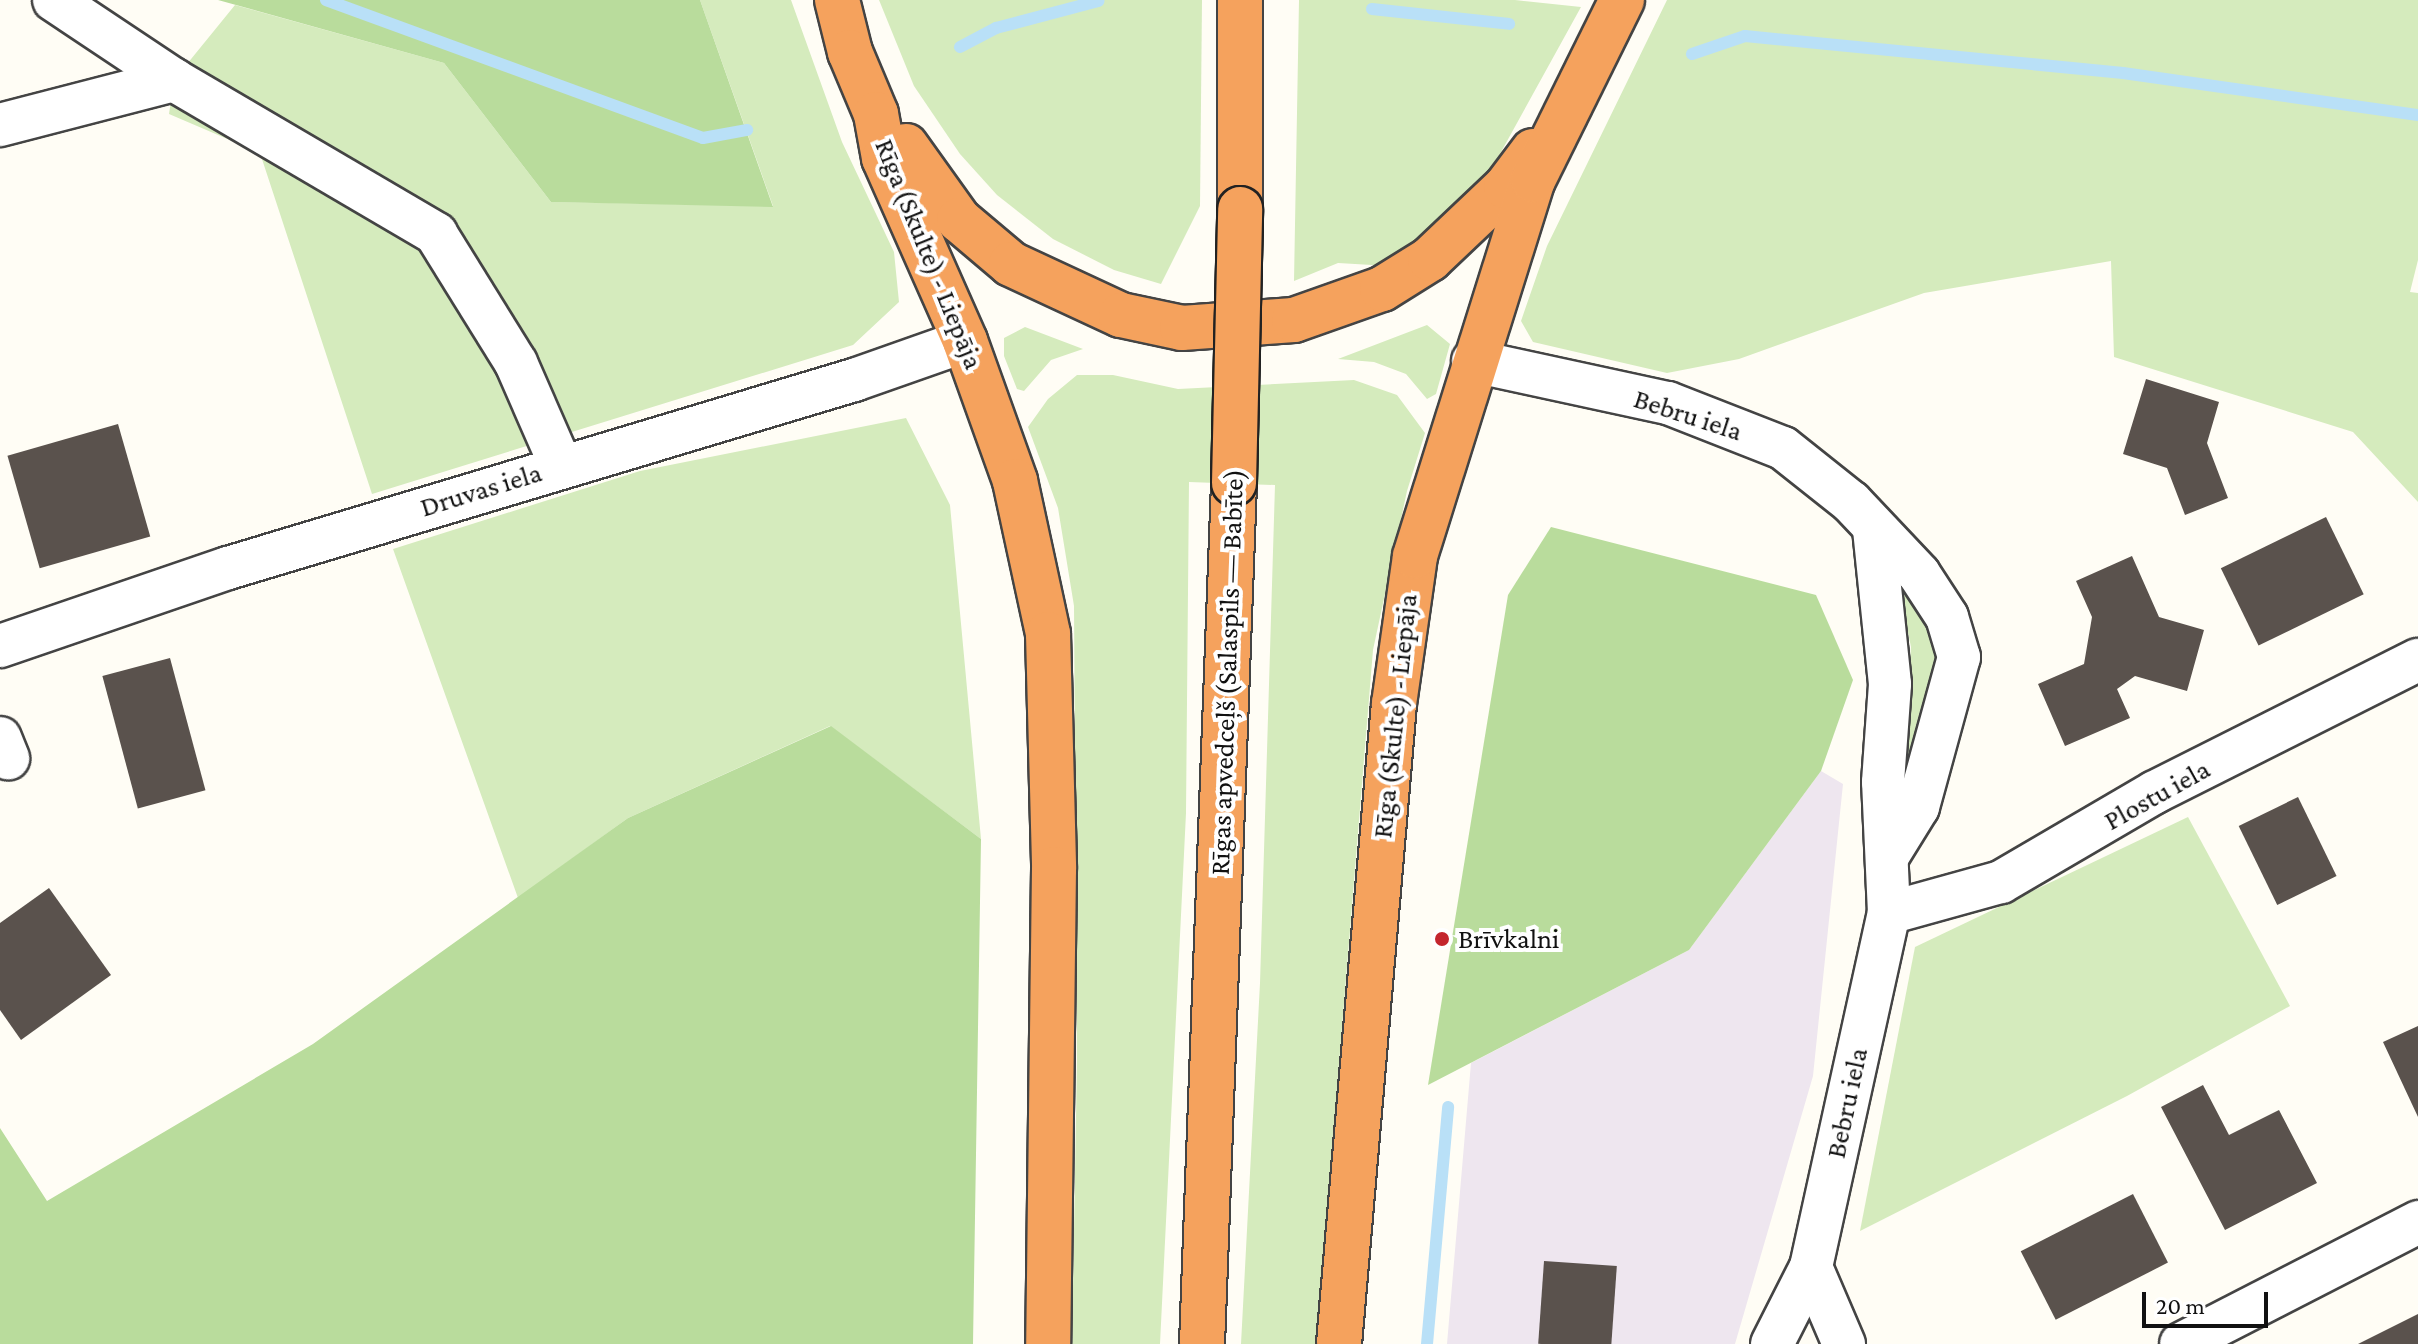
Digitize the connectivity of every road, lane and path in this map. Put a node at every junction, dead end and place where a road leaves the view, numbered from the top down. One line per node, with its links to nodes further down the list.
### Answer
1 (54, 0): 5 (street)
2 (837, 0): 7 (highway, Rīga (Skulte) - Liepāja)
3 (1240, 0): 20 (highway, Rīgas apvedceļš (Salaspils — Babīte), bridge)
4 (1622, 0): 6 (highway, Rīga (Skulte) - Liepāja)
5 (174, 80): 8 (street); 11 (street)
6 (1564, 112): 7 (highway, Rīga (Skulte) - Liepāja); 10 (highway, Rīga (Skulte) - Liepāja)
7 (876, 114): 9 (highway, Rīga (Skulte) - Liepāja)
8 (0, 125)
9 (965, 341): 11 (street, Druvas iela); 19 (highway, Rīga (Skulte) - Liepāja)
10 (1473, 361): 12 (street, Bebru iela); 21 (highway, Rīga (Skulte) - Liepāja)
11 (561, 466): 13 (street, Druvas iela)
12 (1874, 529): 15 (street, Bebru iela); 15 (street, Bebru iela)
13 (0, 646)
14 (2418, 660): 16 (street, Plostu iela)
15 (1889, 854): 16 (street, Bebru iela)
16 (1889, 913): 18 (street, Bebru iela)
17 (2418, 1222): 24 (street)
18 (1811, 1267): 22 (street, Bebru iela); 23 (street)
19 (1048, 1344)
20 (1202, 1344)
21 (1339, 1344)
22 (1772, 1344)
23 (1844, 1344)
24 (2181, 1344)

